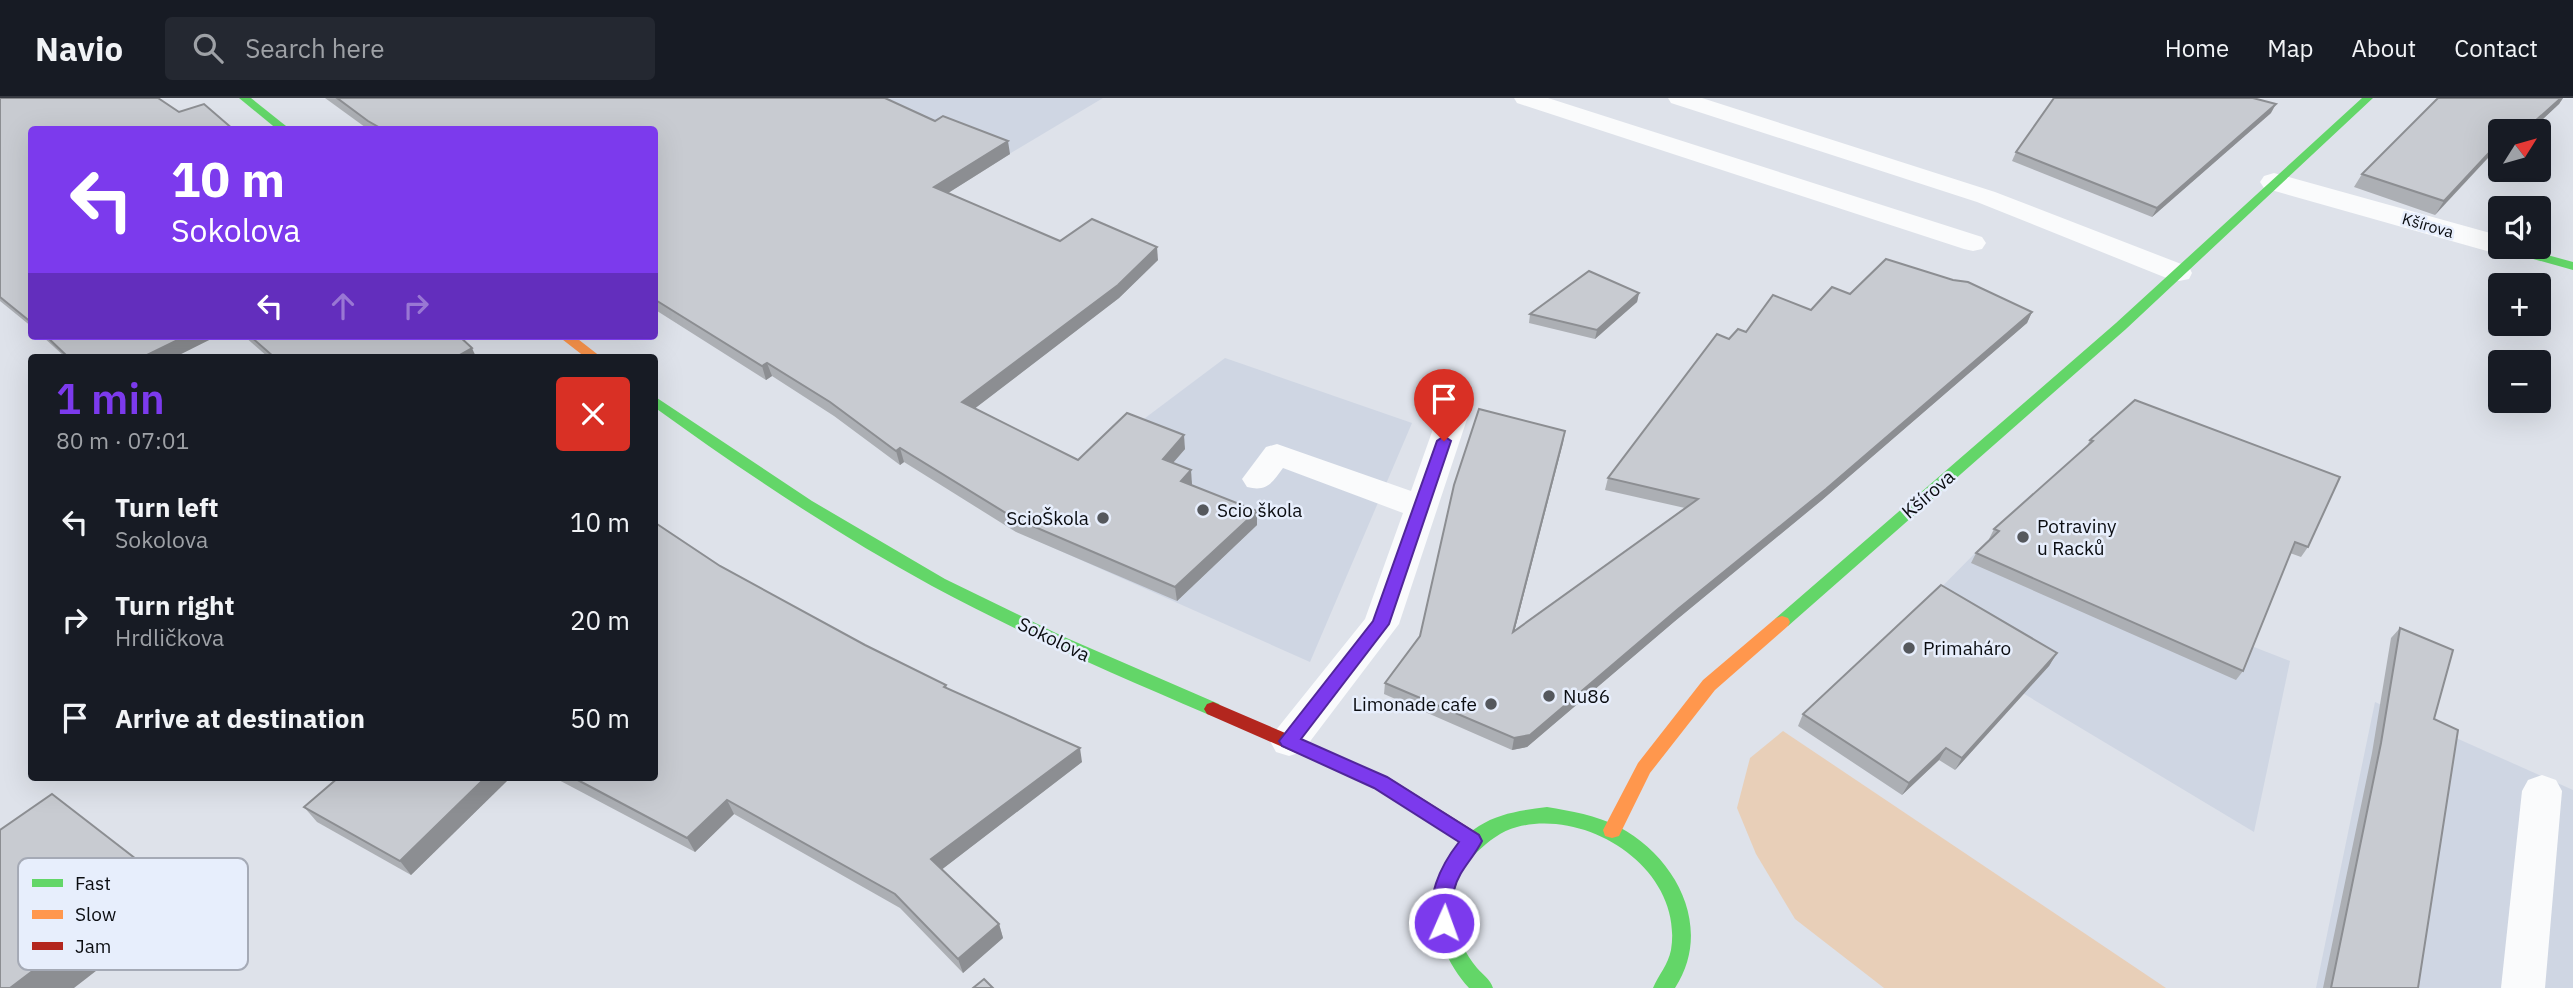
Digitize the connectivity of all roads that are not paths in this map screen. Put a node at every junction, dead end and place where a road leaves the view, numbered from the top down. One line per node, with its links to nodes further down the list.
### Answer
1 (244, 98): 6 (street)
2 (1525, 98): 10 (lane)
3 (1679, 98): 8 (lane)
4 (1741, 98): 8 (lane)
5 (2368, 98): 7 (street, Kšírova)
6 (281, 126)
7 (2274, 182): 9 (street, Kšírova); 13 (street, Kšírova)
8 (2020, 210): 13 (lane)
9 (2488, 242)
10 (1973, 243)
11 (2548, 259): 12 (street, Kšírova)
12 (2573, 266)
13 (2179, 273): 22 (street, Kšírova)
14 (571, 340): 15 (street)
15 (590, 354)
16 (1459, 398): 19 (lane)
17 (658, 403): 20 (street, Sokolova)
18 (1258, 479): 19 (lane)
19 (1421, 507): 20 (lane)
20 (1289, 741): 23 (street, Sokolova)
21 (2542, 791): 26 (lane)
22 (1612, 830): 23 (street); 25 (street)
23 (1472, 841): 24 (street)
24 (1472, 985)
25 (1667, 987)
26 (2523, 988)

